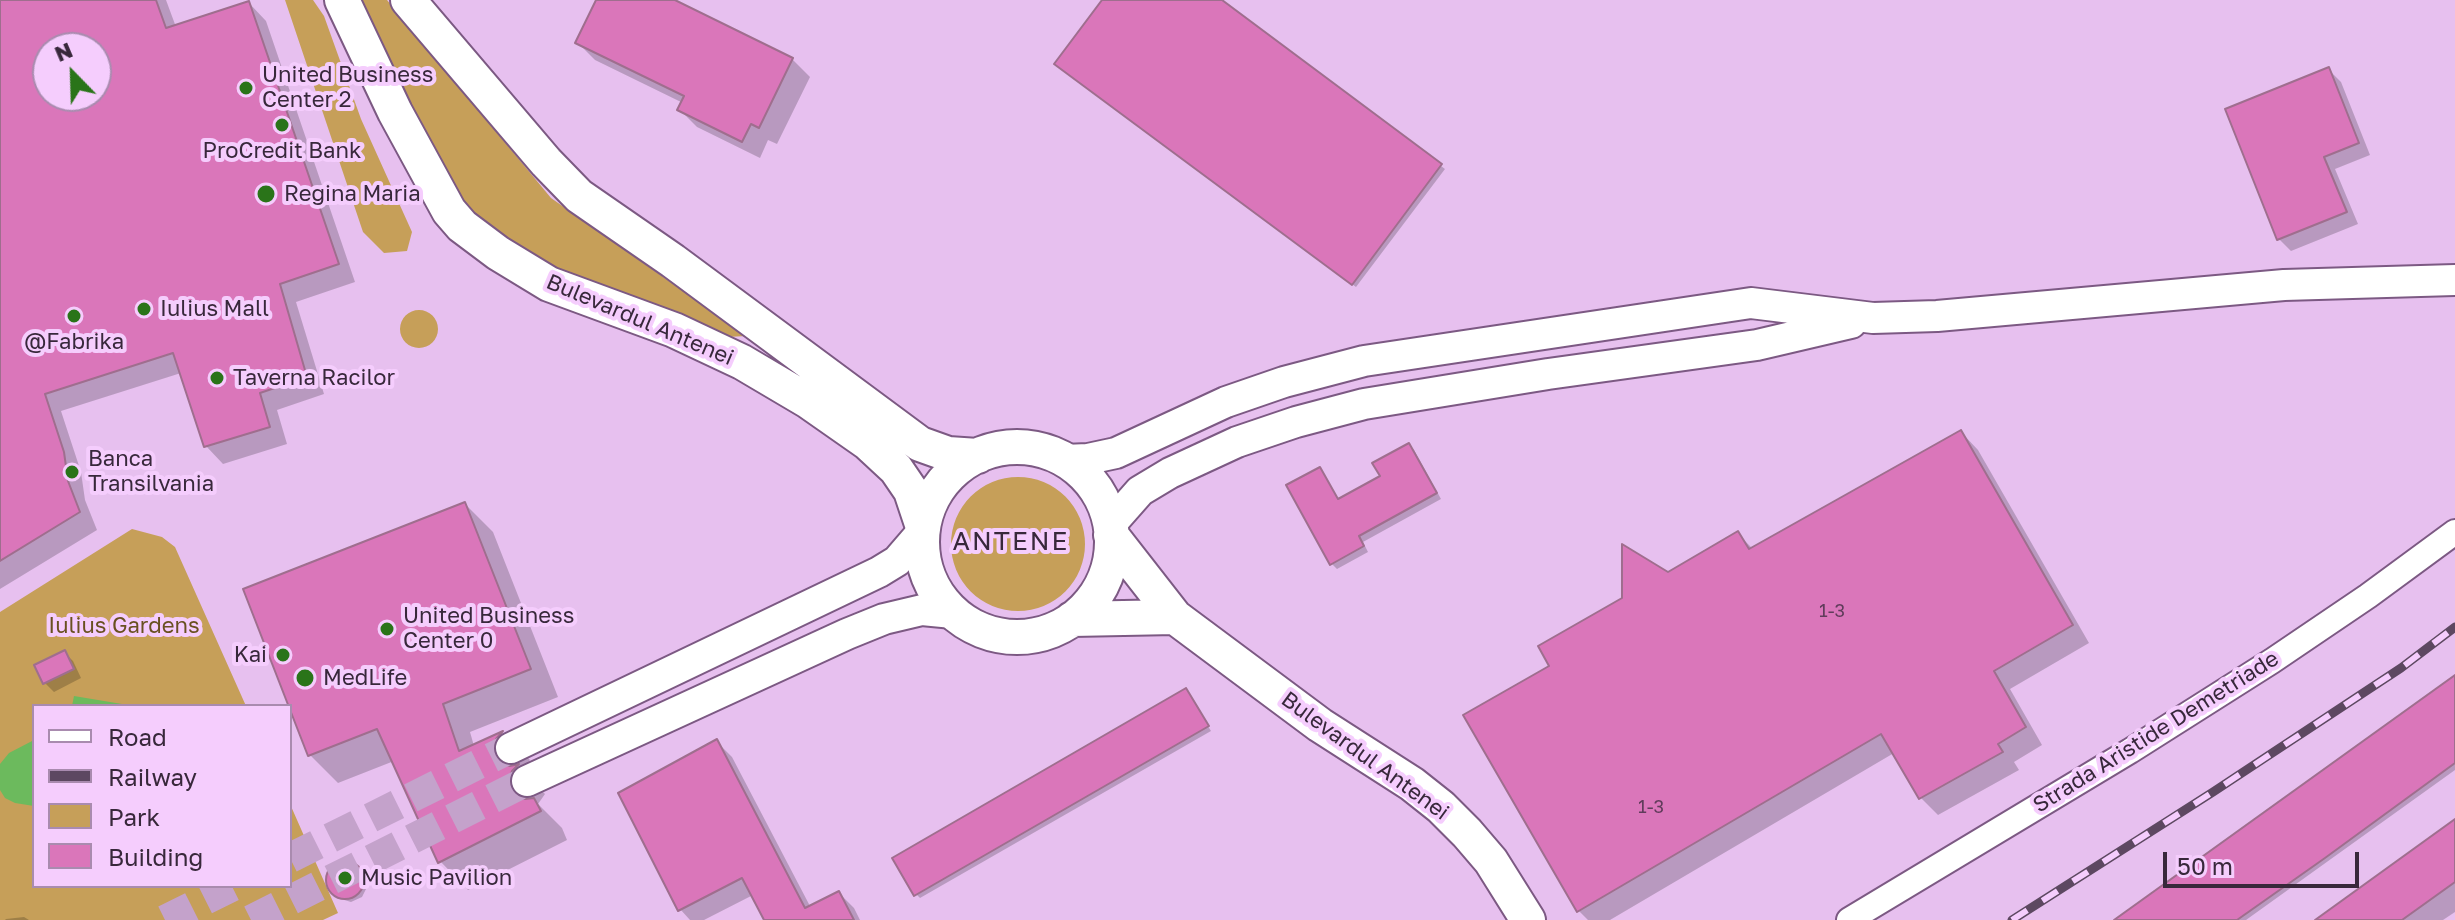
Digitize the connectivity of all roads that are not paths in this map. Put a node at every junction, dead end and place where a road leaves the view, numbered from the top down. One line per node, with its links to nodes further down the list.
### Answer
1 (342, 0): 7 (main road, Bulevardul Antenei)
2 (408, 0): 5 (main road, Bulevardul Antenei)
3 (2455, 280): 4 (street)
4 (1873, 318): 6 (street); 8 (street)
5 (978, 456): 6 (main road); 7 (main road)
6 (1064, 460): 8 (main road)
7 (922, 530): 10 (main road); 13 (street)
8 (1111, 530): 11 (main road, Bulevardul Antenei); 12 (main road)
9 (2455, 532): 16 (street, Strada Aristide Demetriade)
10 (953, 613): 12 (main road); 14 (street)
11 (1175, 617): 12 (main road); 15 (main road, Bulevardul Antenei)
12 (1072, 619)
13 (511, 748)
14 (527, 781)
15 (1528, 920)
16 (1849, 920)

